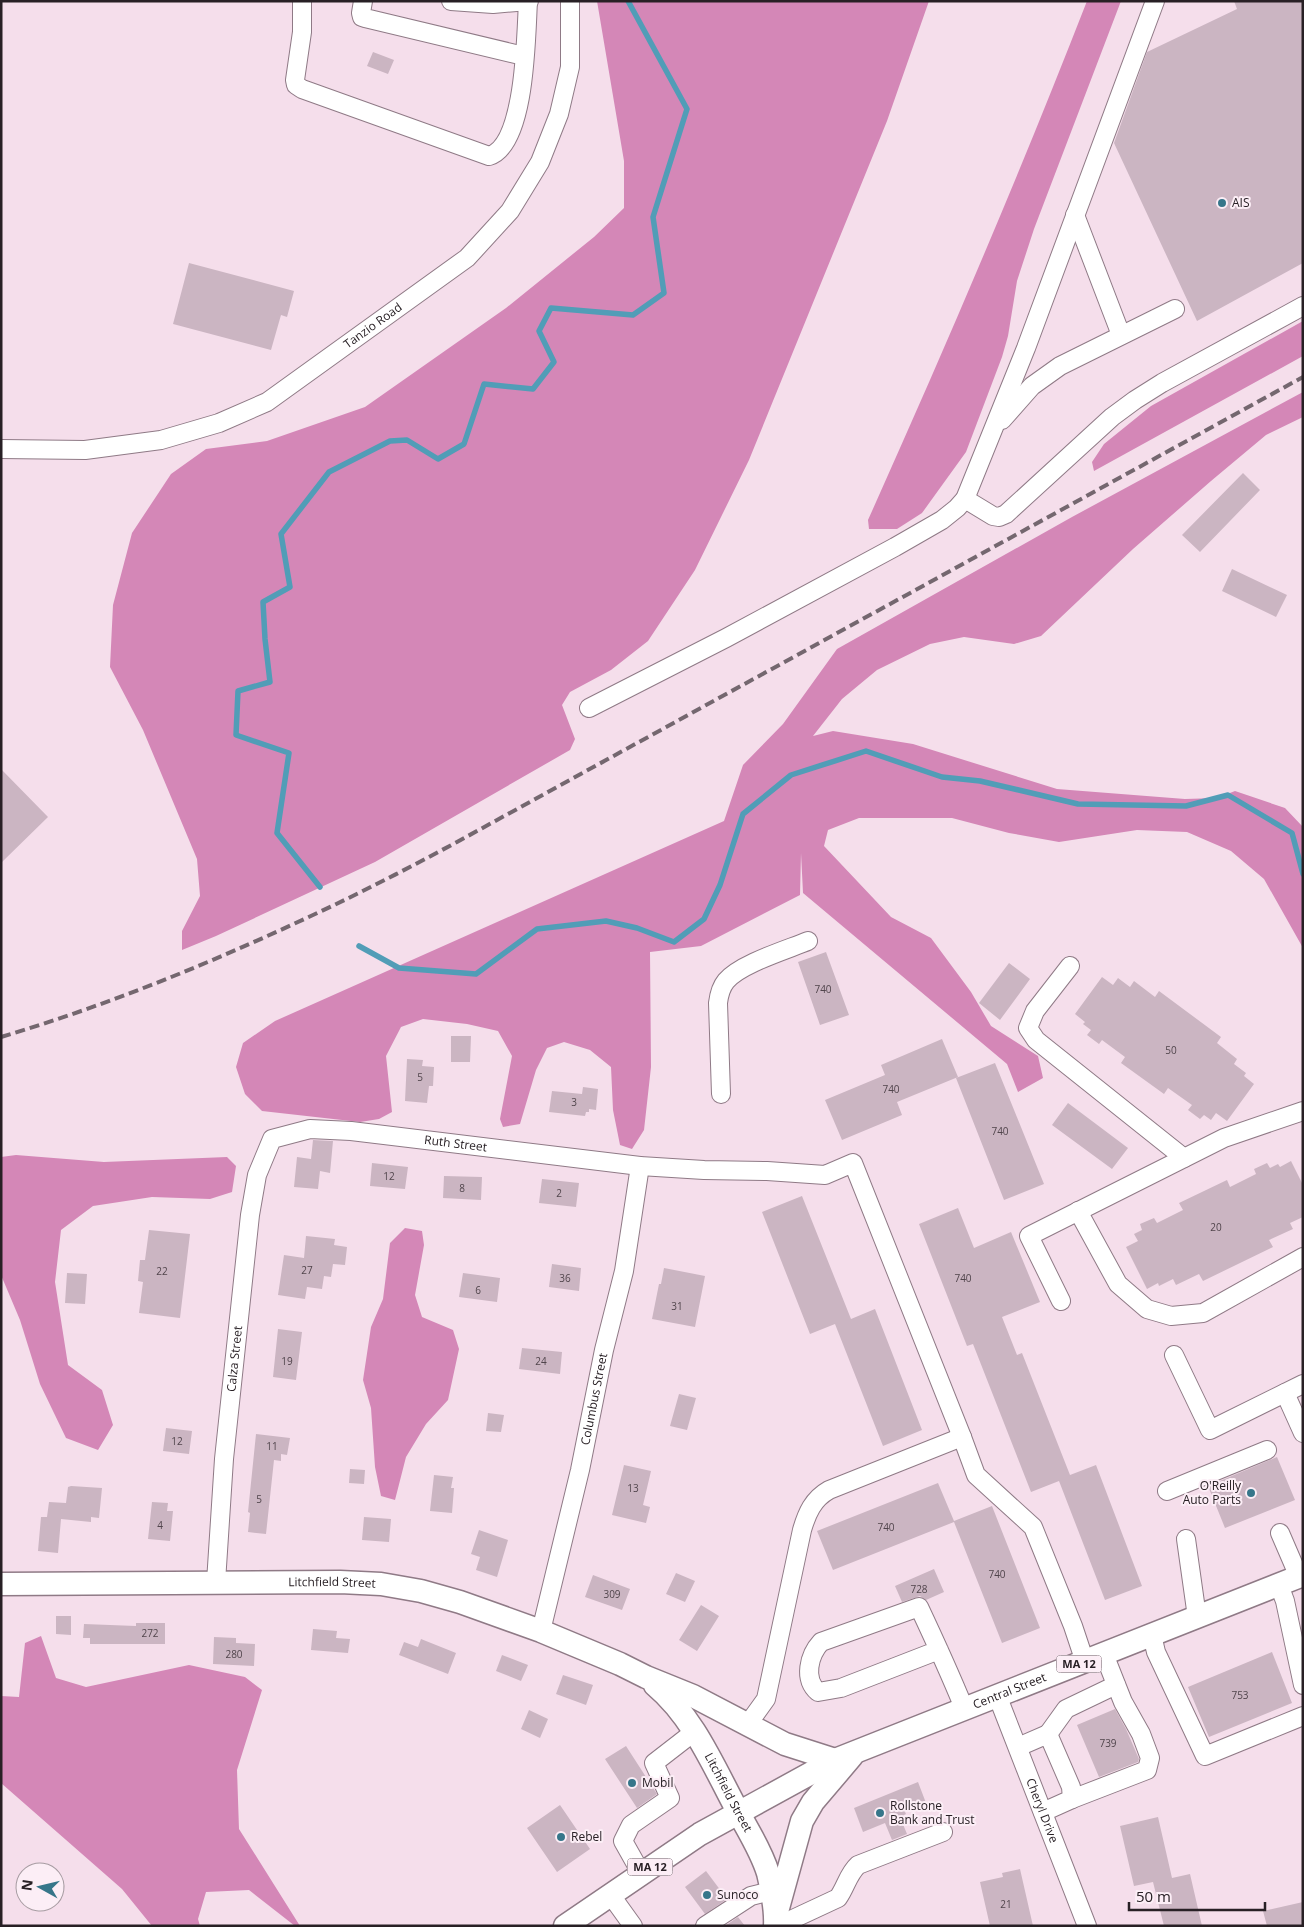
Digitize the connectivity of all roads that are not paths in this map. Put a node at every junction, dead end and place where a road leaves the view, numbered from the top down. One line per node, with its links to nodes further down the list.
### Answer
1 (302, 1): 7 (street)
2 (363, 1): 7 (street)
3 (451, 1): 4 (street)
4 (529, 1): 7 (street)
5 (570, 1): 13 (street, Tanzio Road)
6 (1156, 1): 8 (street)
7 (524, 56)
8 (1075, 215): 11 (street); 12 (street)
9 (1303, 306): 14 (street)
10 (1175, 309): 11 (street)
11 (1121, 335): 12 (street)
12 (994, 429): 14 (street)
13 (1, 449)
14 (965, 499): 15 (street)
15 (589, 708)
16 (808, 942): 18 (street)
17 (1070, 966): 21 (street)
18 (721, 1094)
19 (1303, 1110): 21 (street)
20 (272, 1139): 22 (street, Ruth Street); 36 (street, Calza Street)
21 (1184, 1158): 23 (street)
22 (640, 1166): 30 (street, Ruth Street); 39 (street, Columbus Street)
23 (1078, 1211): 24 (street); 25 (street)
24 (1303, 1257)
25 (1061, 1301)
26 (1174, 1355): 28 (street)
27 (1303, 1384): 28 (street)
28 (1285, 1393): 29 (street)
29 (1303, 1432)
30 (962, 1437): 42 (street); 49 (street)
31 (1267, 1450): 32 (street)
32 (1167, 1492)
33 (1280, 1534): 35 (street)
34 (1186, 1539): 38 (street)
35 (1294, 1579): 38 (main road, Central Street / MA 12); 45 (street)
36 (216, 1582): 37 (main road, Litchfield Street); 39 (main road, Litchfield Street)
37 (1, 1584)
38 (1197, 1617): 40 (main road, Central Street / MA 12)
39 (540, 1631): 43 (main road, Litchfield Street)
40 (1152, 1635): 42 (main road, Central Street / MA 12); 48 (street)
41 (939, 1650): 41 (street); 47 (street)
42 (1095, 1658): 44 (street); 46 (main road, Central Street / MA 12)
43 (646, 1677): 49 (main road, Litchfield Street); 50 (main road, Litchfield Street)
44 (1116, 1685): 51 (street); 54 (street)
45 (1303, 1685)
46 (997, 1695): 47 (main road, Central Street / MA 12); 52 (street, Cheryl Drive)
47 (964, 1708): 53 (main road, Central Street / MA 12)
48 (1303, 1716)
49 (748, 1724): 53 (main road, Litchfield Street)
50 (694, 1732): 55 (main road, Litchfield Street); 58 (street)
51 (1048, 1734): 52 (street); 54 (street)
52 (1018, 1747): 56 (street, Cheryl Drive)
53 (846, 1756): 55 (main road, Central Street / MA 12); 61 (main road, Central Street)
54 (1072, 1799): 56 (street)
55 (738, 1812): 58 (main road, Central Street / MA 12); 59 (main road, Litchfield Street)
56 (1043, 1812): 65 (street, Cheryl Drive)
57 (943, 1832): 61 (street)
58 (641, 1873): 60 (main road, Central Street / MA 12)
59 (771, 1891): 61 (main road, Litchfield Street); 64 (street)
60 (610, 1894): 62 (main road, Central Street / MA 12); 63 (street)
61 (776, 1923)
62 (565, 1926)
63 (633, 1926)
64 (705, 1926)
65 (1087, 1926)

